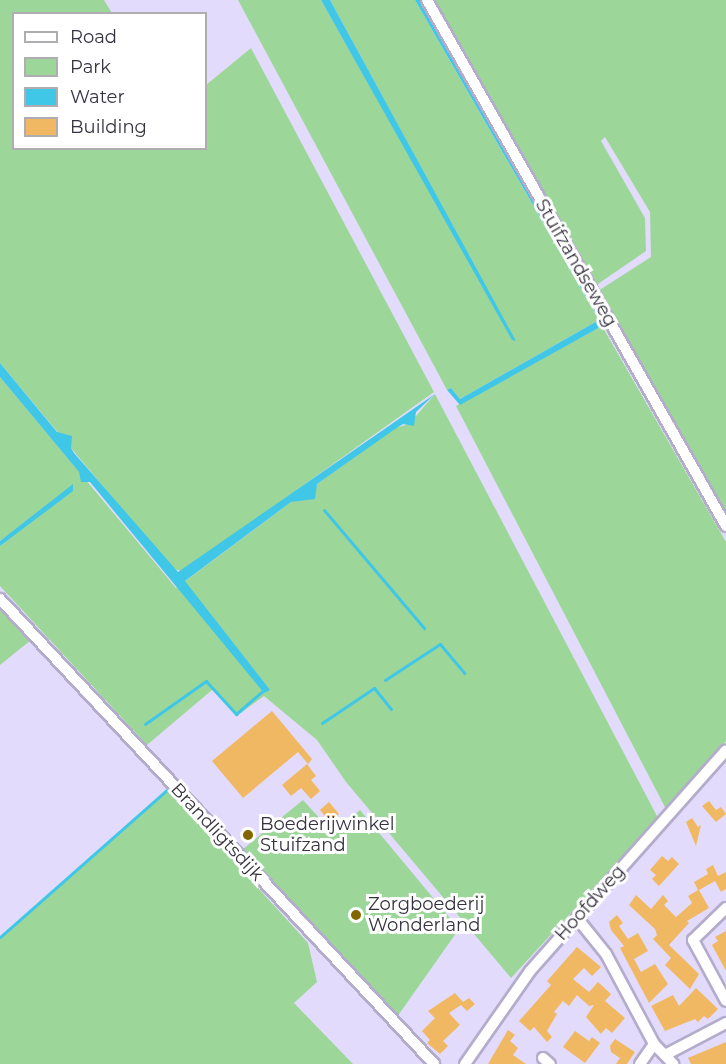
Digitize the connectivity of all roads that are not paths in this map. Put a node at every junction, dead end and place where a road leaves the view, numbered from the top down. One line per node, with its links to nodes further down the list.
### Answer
1 (427, 0): 2 (street, Stuifzandseweg)
2 (726, 526)
3 (0, 599): 11 (street, Brandligtsdijk)
4 (726, 750): 6 (street, Hoofdweg)
5 (726, 908): 7 (street)
6 (577, 918): 9 (street); 12 (street, Hoofdweg)
7 (726, 1001)
8 (726, 1023): 10 (street)
9 (654, 1044): 10 (street); 13 (street)
10 (672, 1061)
11 (434, 1064)
12 (465, 1064)
13 (640, 1064)

